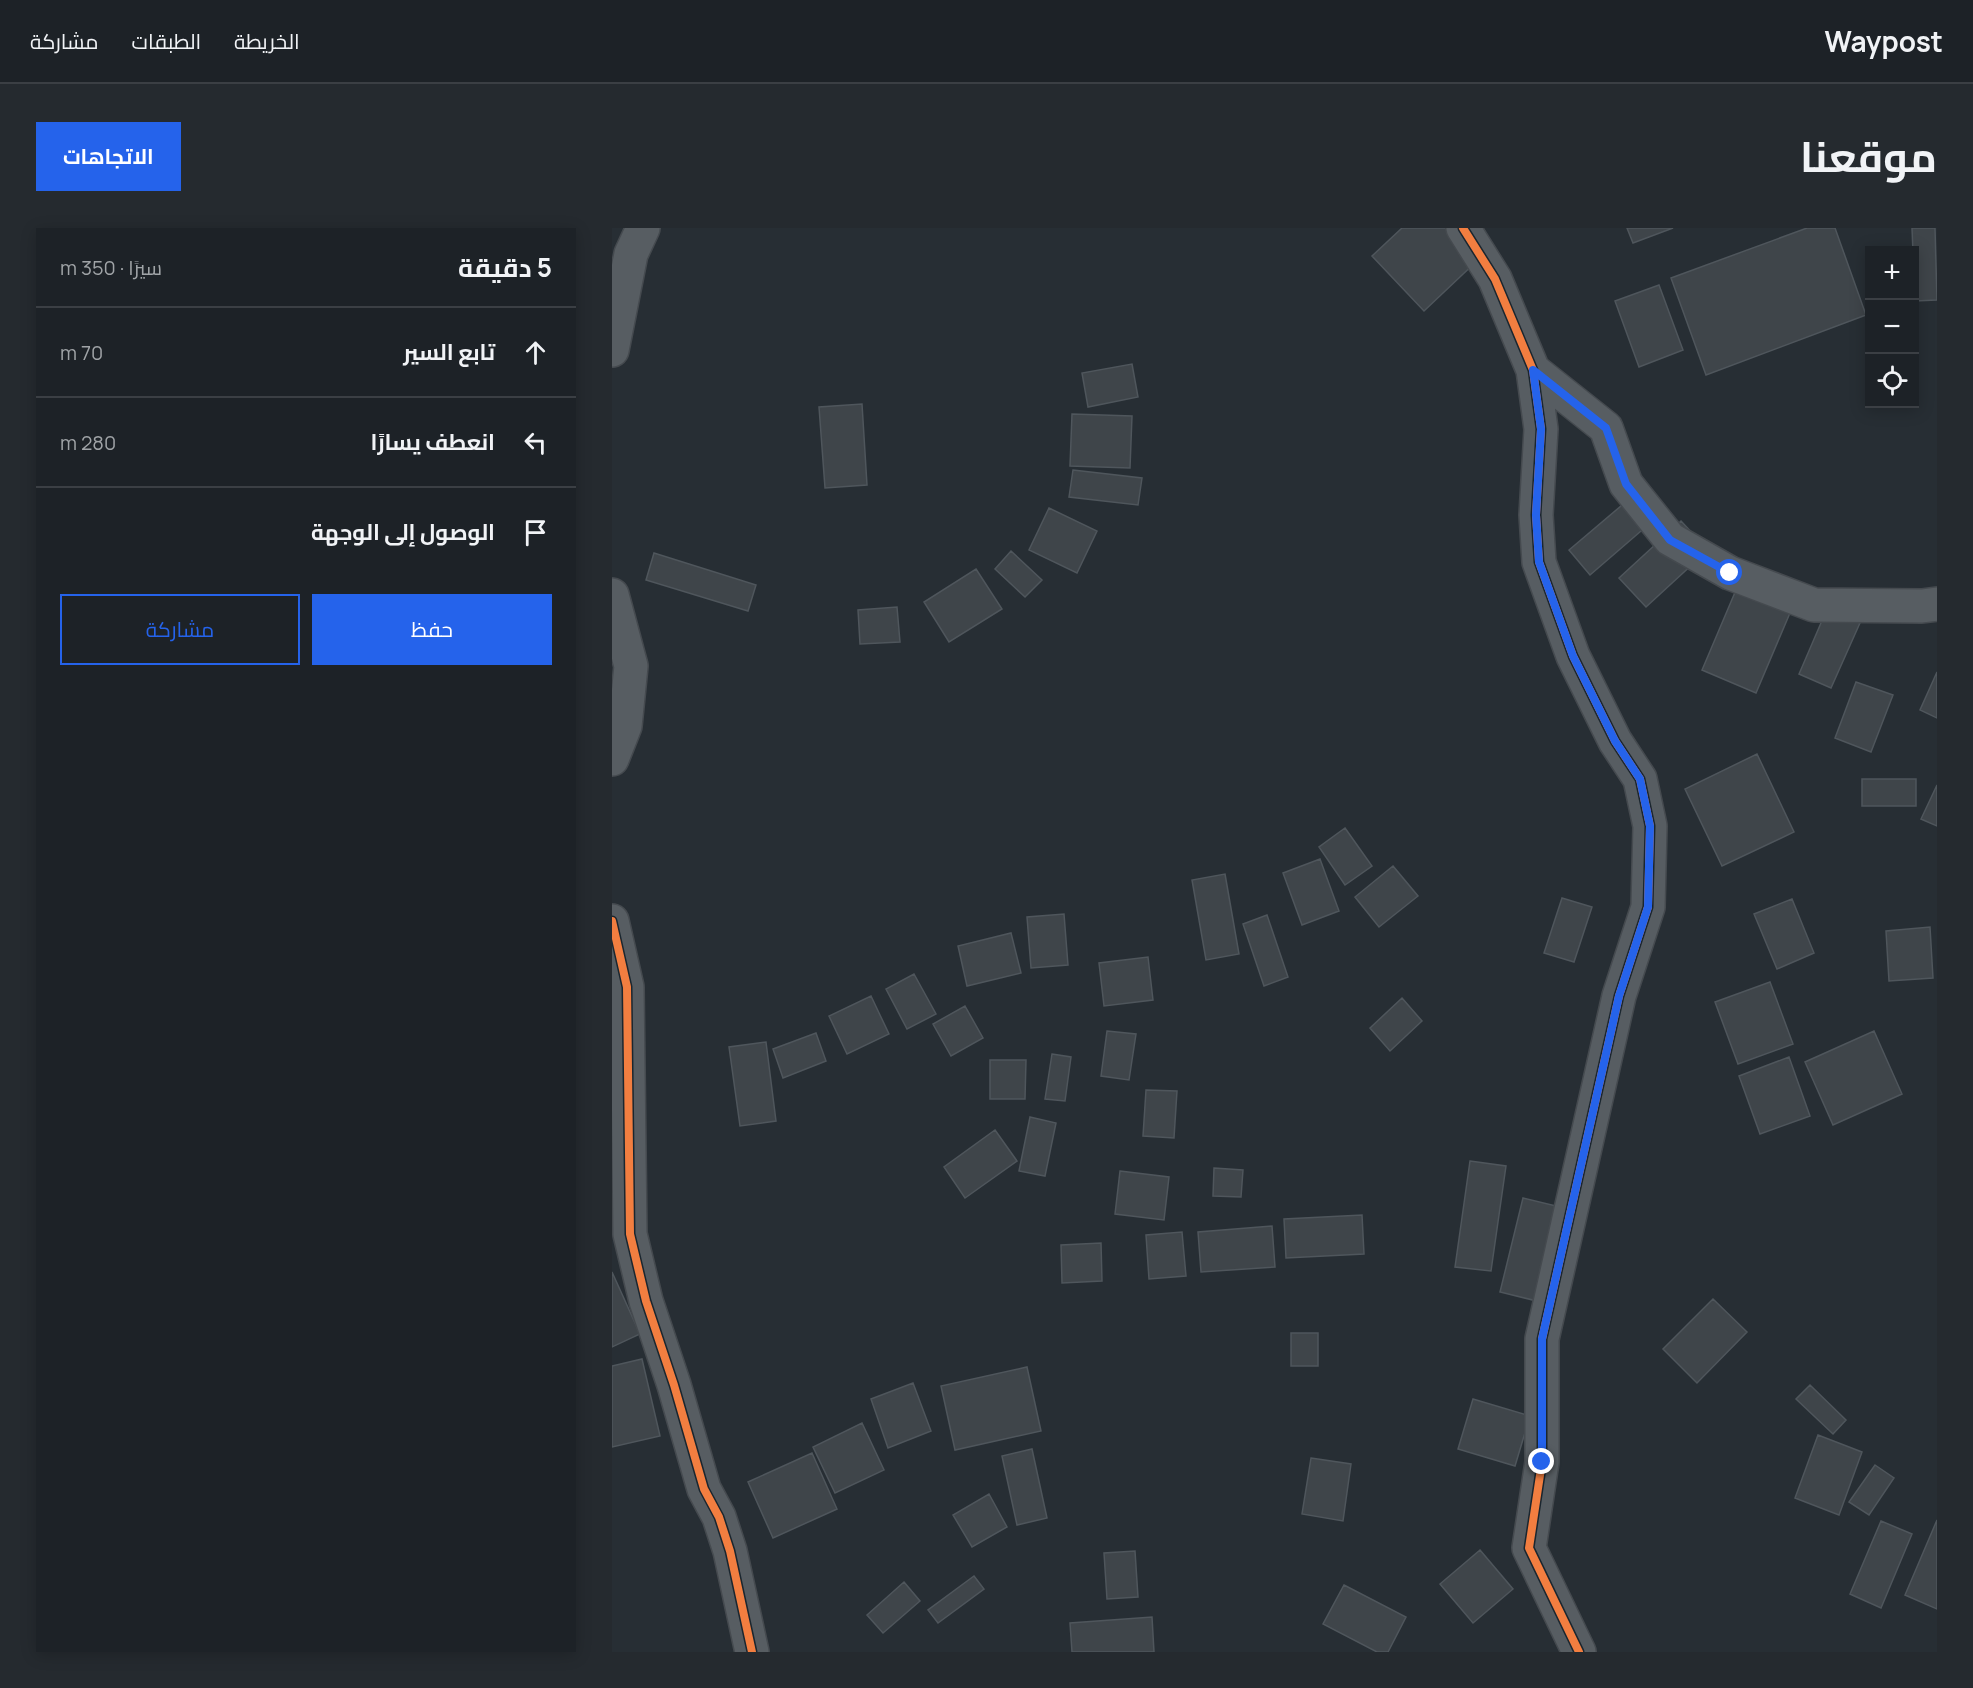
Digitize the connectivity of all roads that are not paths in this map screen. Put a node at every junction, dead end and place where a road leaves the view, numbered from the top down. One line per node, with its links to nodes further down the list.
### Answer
1 (643, 228): 3 (street)
2 (1463, 228): 4 (street)
3 (612, 350)
4 (1533, 370): 6 (street); 11 (street)
5 (612, 595): 7 (street)
6 (1937, 604)
7 (612, 759)
8 (612, 921): 9 (street)
9 (621, 1243): 10 (street)
10 (752, 1652)
11 (1579, 1652)

